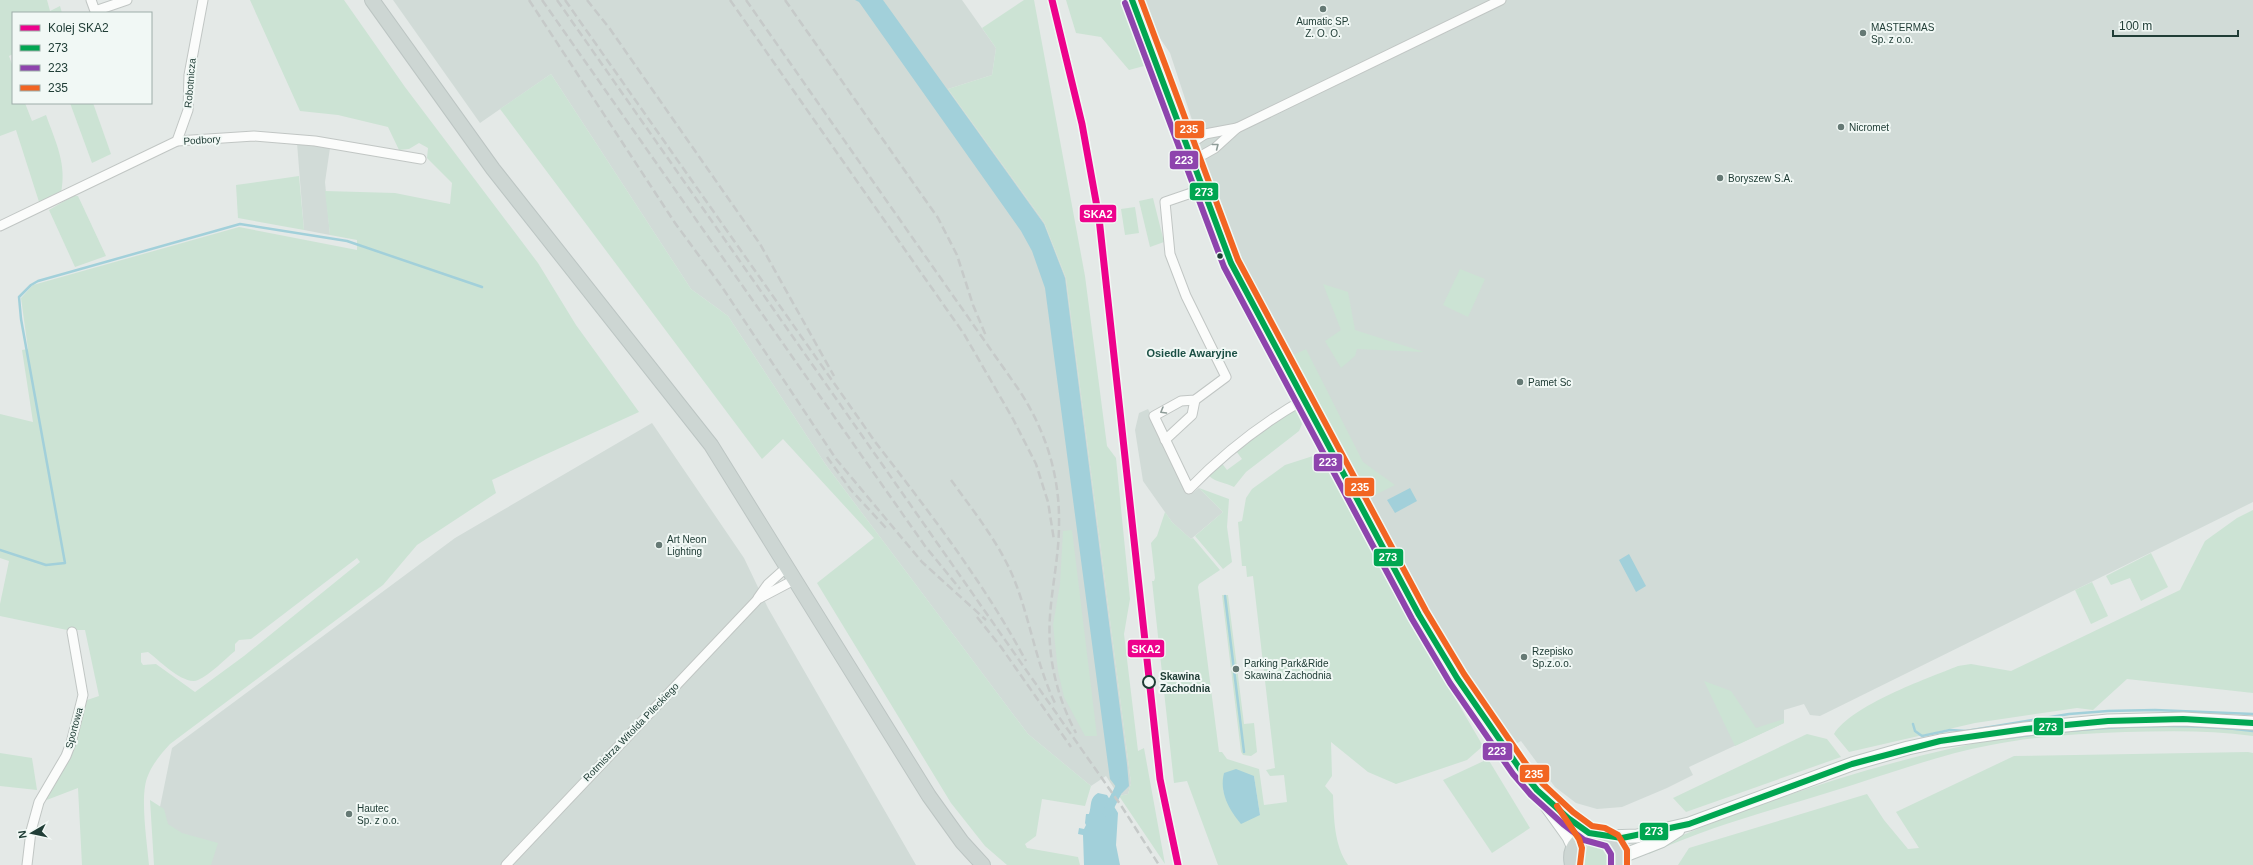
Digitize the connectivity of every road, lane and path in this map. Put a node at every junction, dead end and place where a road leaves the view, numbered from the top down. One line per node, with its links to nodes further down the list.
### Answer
1 (91, 0): 2 (street)
2 (127, 0)
3 (202, 0): 10 (street, Robotnicza)
4 (372, 0): 19 (main road)
5 (1132, 0): 7 (main road)
6 (1501, 0): 8 (street)
7 (1179, 125): 9 (street); 11 (main road)
8 (1237, 128): 9 (street); 13 (street, one-way to 8)
9 (1205, 134): 11 (street)
10 (176, 141): 12 (street, Podbory); 15 (street, Podbory)
11 (1187, 146): 13 (main road)
12 (422, 159)
13 (1192, 161): 14 (main road)
14 (1203, 189): 16 (street); 17 (main road)
15 (0, 226)
16 (1195, 400): 18 (street); 18 (street, one-way to 18)
17 (1303, 400): 18 (street); 24 (main road)
18 (1165, 440)
19 (788, 566): 20 (main road); 21 (street, Rotmistrza Witolda Pileckiego)
20 (796, 579): 21 (street, Rotmistrza Witolda Pileckiego); 32 (main road)
21 (758, 599): 31 (street, Rotmistrza Witolda Pileckiego)
22 (72, 632): 30 (street, Sportowa)
23 (2253, 723): 25 (main road)
24 (1537, 790): 26 (main road); 28 (main road)
25 (1689, 824): 27 (main road); 29 (main road)
26 (1593, 835): 27 (main road); 28 (main road)
27 (1607, 837): 29 (main road)
28 (1570, 859)
29 (1620, 861)
30 (27, 865)
31 (506, 865)
32 (983, 865)

